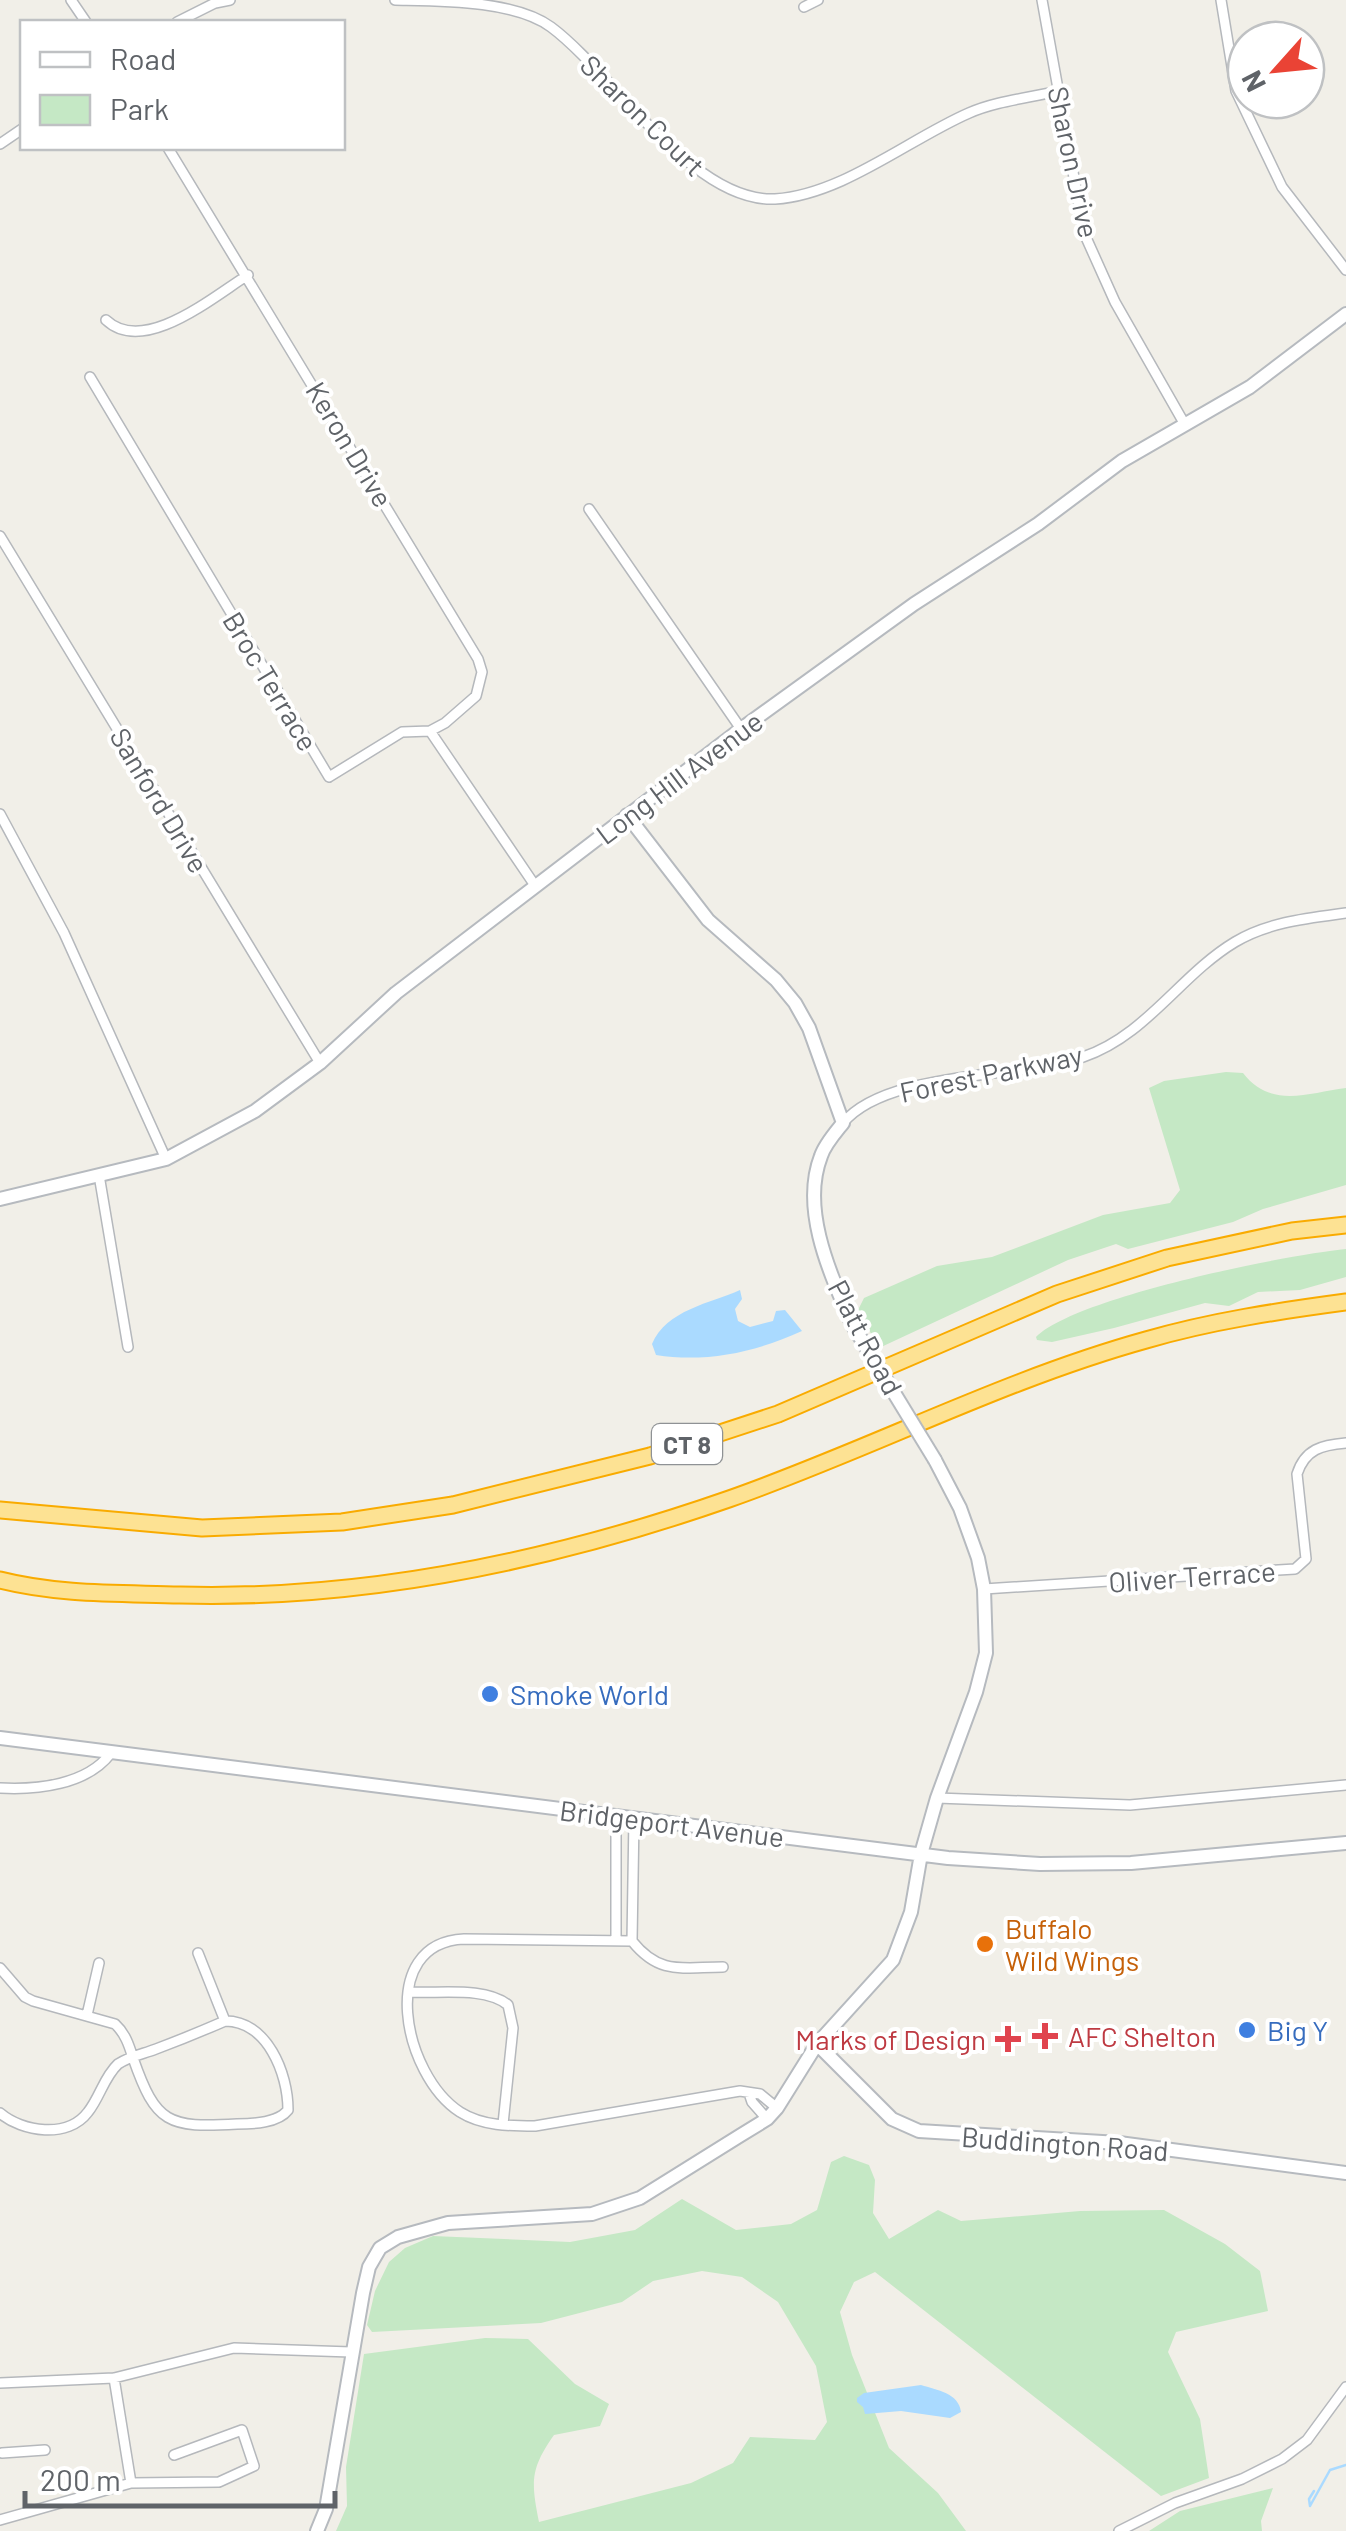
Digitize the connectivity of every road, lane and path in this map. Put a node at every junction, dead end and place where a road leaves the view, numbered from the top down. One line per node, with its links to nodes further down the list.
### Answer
1 (230, 0): 7 (street)
2 (395, 0): 8 (street, Sharon Court)
3 (818, 0): 6 (street)
4 (1042, 0): 8 (street, Sharon Drive)
5 (1221, 0): 10 (street)
6 (804, 7)
7 (180, 20)
8 (1058, 91): 15 (street, Sharon Drive)
9 (169, 150): 11 (street, Keron Drive)
10 (1346, 270)
11 (248, 275): 13 (street); 19 (street, Keron Drive)
12 (1346, 314): 15 (street, Long Hill Avenue)
13 (106, 320)
14 (90, 377): 19 (street, Broc Terrace)
15 (1184, 423): 18 (street, Long Hill Avenue)
16 (588, 509): 18 (street)
17 (0, 536): 24 (street, Sanford Drive)
18 (741, 730): 21 (street, Long Hill Avenue)
19 (430, 731): 22 (street)
20 (0, 814): 26 (street)
21 (627, 816): 22 (street, Long Hill Avenue); 25 (street)
22 (536, 887): 24 (street, Long Hill Avenue)
23 (1346, 914): 25 (street, Forest Parkway)
24 (320, 1063): 26 (street, Long Hill Avenue)
25 (843, 1123): 36 (street, Platt Road, bridge)
26 (166, 1160): 27 (street, Long Hill Avenue)
27 (100, 1176): 28 (street, Long Hill Avenue); 31 (street)
28 (0, 1199)
29 (1346, 1225): 33 (highway, CT 8)
30 (1346, 1302): 35 (highway, CT 8)
31 (128, 1347)
32 (1346, 1443): 36 (street, Oliver Terrace)
33 (0, 1510)
34 (0, 1580): 35 (highway, CT 8)
35 (31, 1588): 37 (highway)
36 (984, 1589): 42 (street, Platt Road)
37 (0, 1592)
38 (0, 1738): 39 (street, Bridgeport Avenue)
39 (111, 1754): 41 (street); 43 (street, Bridgeport Avenue)
40 (1346, 1785): 42 (street)
41 (0, 1788)
42 (937, 1798): 46 (street, Platt Road)
43 (616, 1815): 44 (street, Bridgeport Avenue); 47 (street)
44 (634, 1817): 46 (street, Bridgeport Avenue); 48 (street)
45 (1346, 1843): 46 (street, Bridgeport Avenue)
46 (921, 1854): 56 (street, Platt Road)
47 (616, 1940): 48 (street); 53 (street)
48 (632, 1941): 51 (street)
49 (198, 1953): 55 (street)
50 (99, 1963): 54 (street)
51 (723, 1967)
52 (0, 1968): 54 (street)
53 (409, 1992): 60 (street); 60 (street)
54 (88, 2014): 57 (street)
55 (225, 2021): 57 (street); 57 (street)
56 (817, 2044): 58 (street, Platt Road); 61 (street, Buddington Road)
57 (133, 2056): 59 (street)
58 (772, 2113): 60 (street); 62 (street)
59 (0, 2114)
60 (502, 2124)
61 (1346, 2173)
62 (351, 2352): 63 (street); 71 (street)
63 (114, 2378): 64 (street); 69 (street)
64 (0, 2383)
65 (1346, 2387): 72 (street)
66 (44, 2450): 67 (street)
67 (1, 2454)
68 (174, 2455): 69 (street)
69 (131, 2484): 70 (street)
70 (0, 2520)
71 (317, 2531)
72 (1119, 2531)

